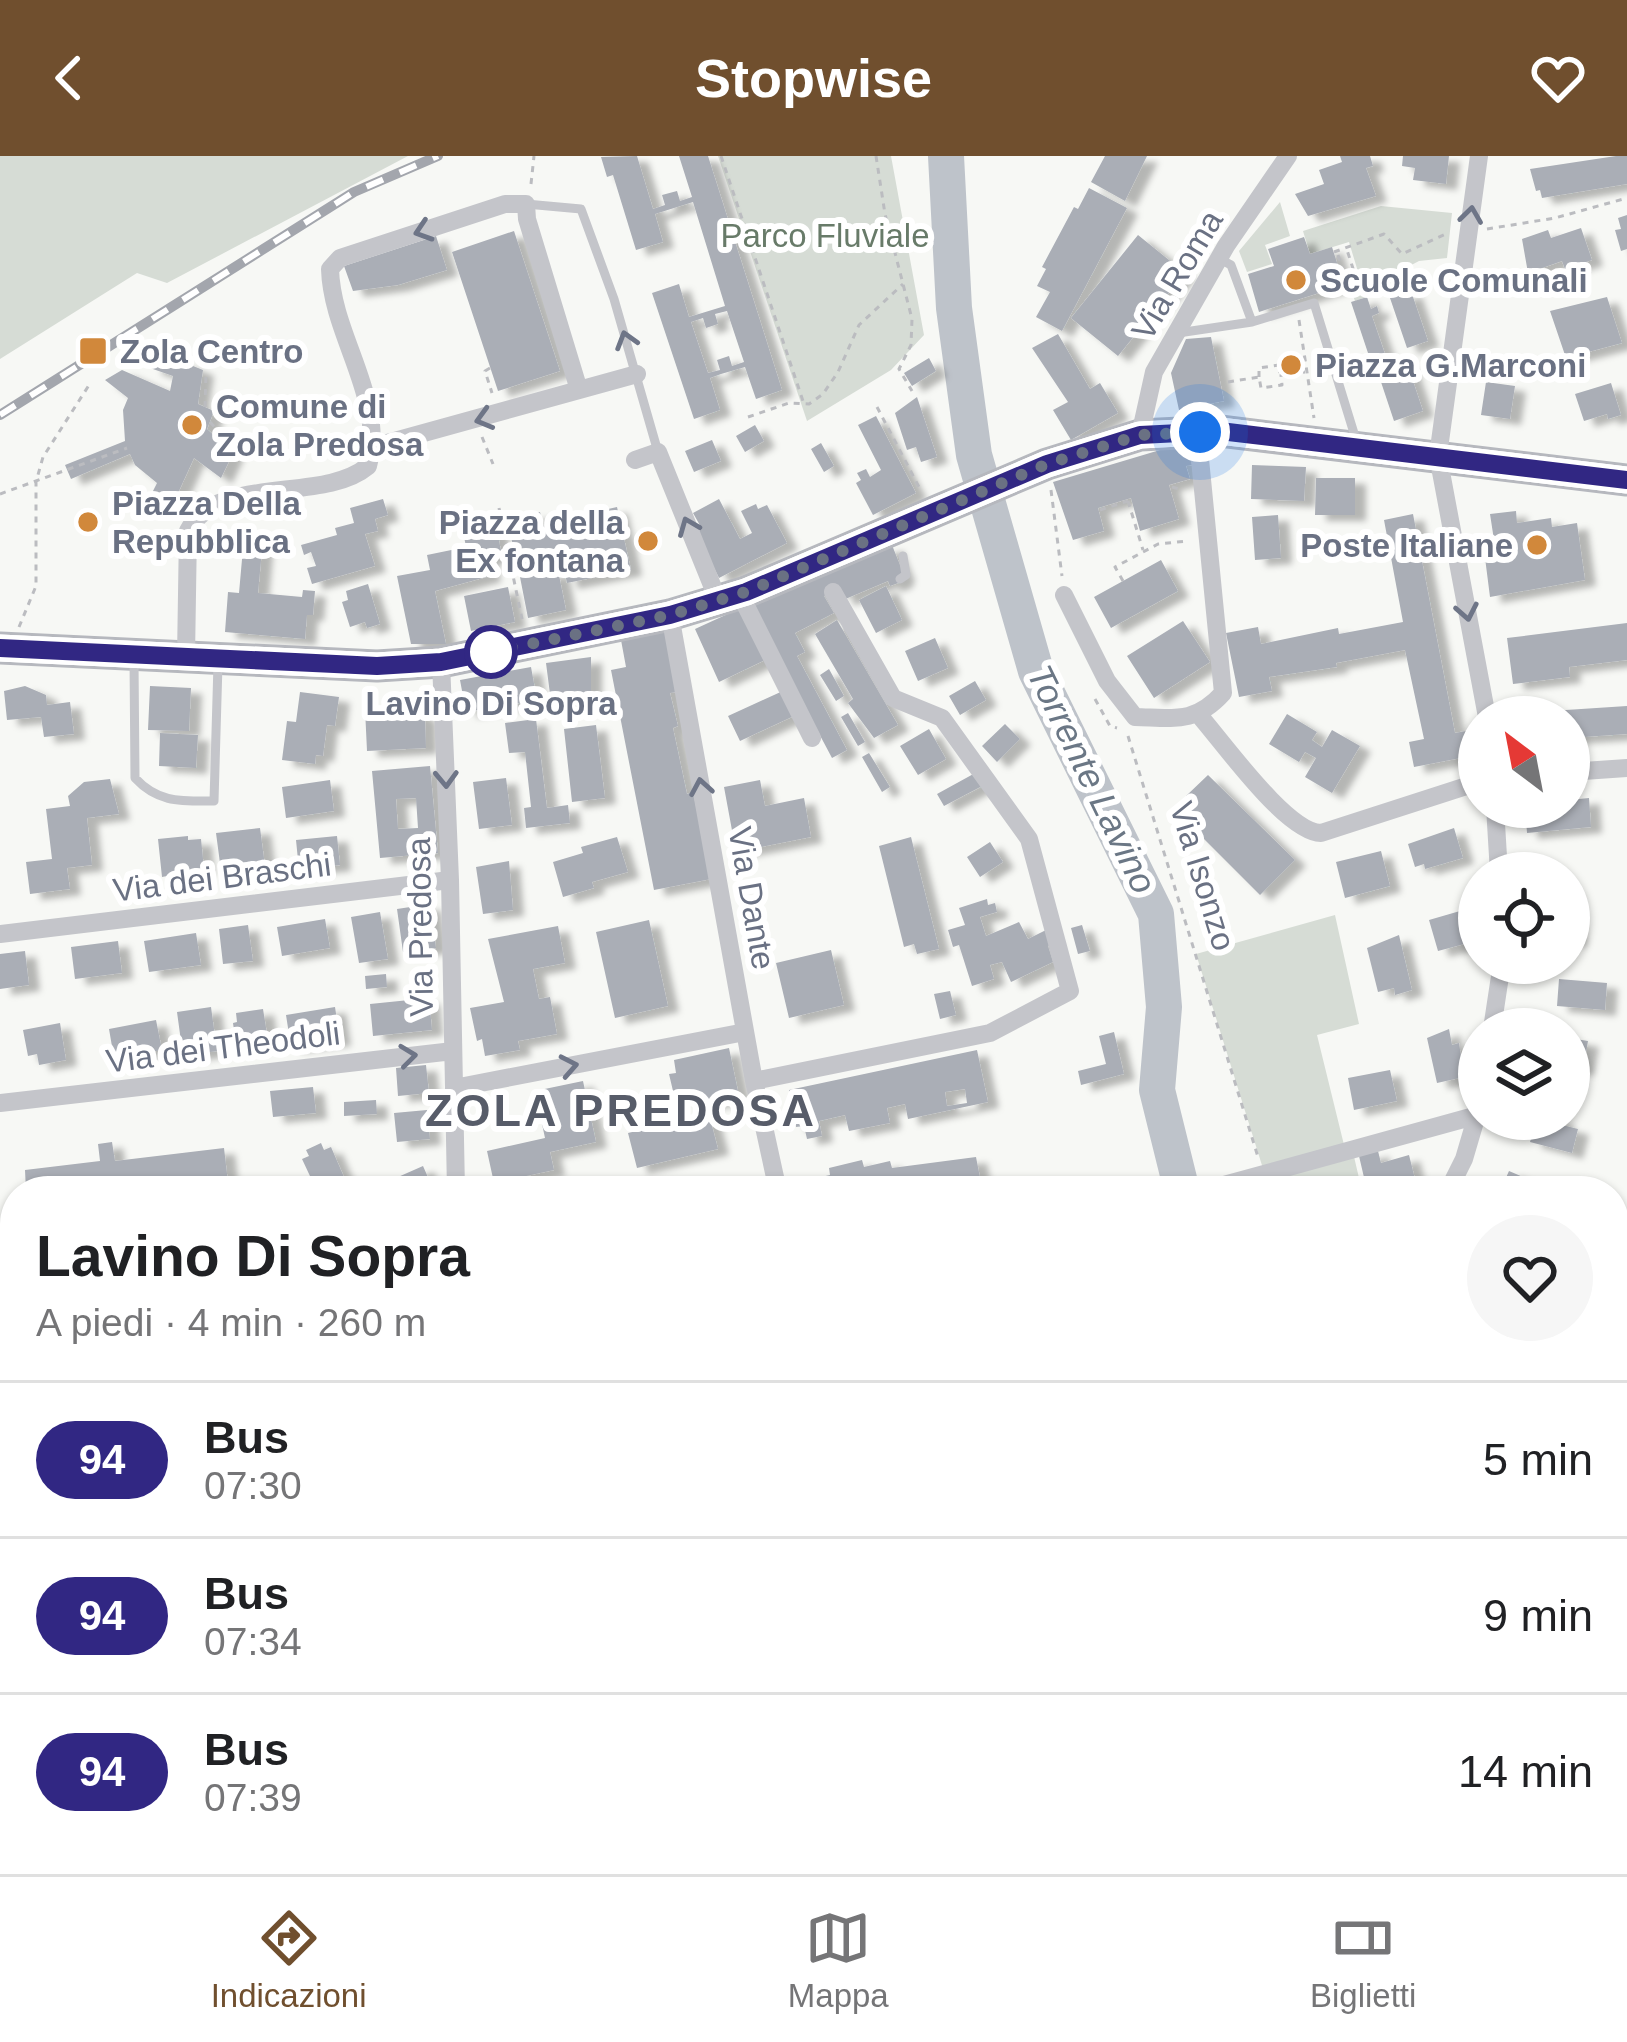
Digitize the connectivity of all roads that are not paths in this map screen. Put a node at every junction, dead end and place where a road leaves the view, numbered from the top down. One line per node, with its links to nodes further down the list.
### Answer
1 (1288, 156): 4 (street, Via Roma)
2 (1480, 156): 14 (street, one-way to 2)
3 (515, 204): 7 (lane, one-way to 3); 8 (street); 10 (street, one-way to 10)
4 (1220, 259): 5 (lane); 6 (street, Via Roma)
5 (1252, 322): 6 (lane); 11 (lane)
6 (1178, 333): 9 (street, Via Roma)
7 (637, 374): 8 (street); 13 (lane)
8 (579, 390): 10 (street, one-way to 10)
9 (1140, 435): 11 (main road); 21 (main road)
10 (373, 447): 25 (street)
11 (1358, 448): 14 (main road)
12 (1199, 449): 29 (street)
13 (658, 452): 15 (street); 21 (street, one-way to 13)
14 (1438, 456): 16 (main road); 28 (street, one-way to 28)
15 (635, 460)
16 (1627, 480)
17 (902, 556): 18 (lane)
18 (900, 579)
19 (832, 592): 38 (street)
20 (1064, 596): 29 (street)
21 (729, 597): 22 (main road); 30 (street)
22 (670, 615): 27 (main road); 36 (street, Via Dante, one-way to 22)
23 (7, 644): 24 (main road)
24 (134, 654): 25 (main road); 26 (lane)
25 (186, 657): 26 (main road)
26 (218, 658): 27 (main road)
27 (441, 662): 34 (street, Via Predosa, one-way to 34)
28 (1483, 696)
29 (1198, 714): 33 (street)
30 (812, 738)
31 (1627, 768): 32 (street)
32 (1590, 771)
33 (1458, 789)
34 (450, 880): 35 (street, Via dei Braschi); 37 (street, Via Predosa)
35 (0, 934)
36 (746, 1032): 38 (street, Via Dante); 39 (street, one-way to 36)
37 (453, 1051): 39 (street, Via Predosa); 40 (street, Via dei Theodoli, one-way to 37)
38 (754, 1081): 44 (street, Via Dante)
39 (454, 1088): 43 (street, Via Predosa)
40 (0, 1103)
41 (1458, 1117): 45 (street)
42 (1470, 1140): 46 (street)
43 (456, 1176)
44 (775, 1176)
45 (1250, 1176)
46 (1456, 1176)

